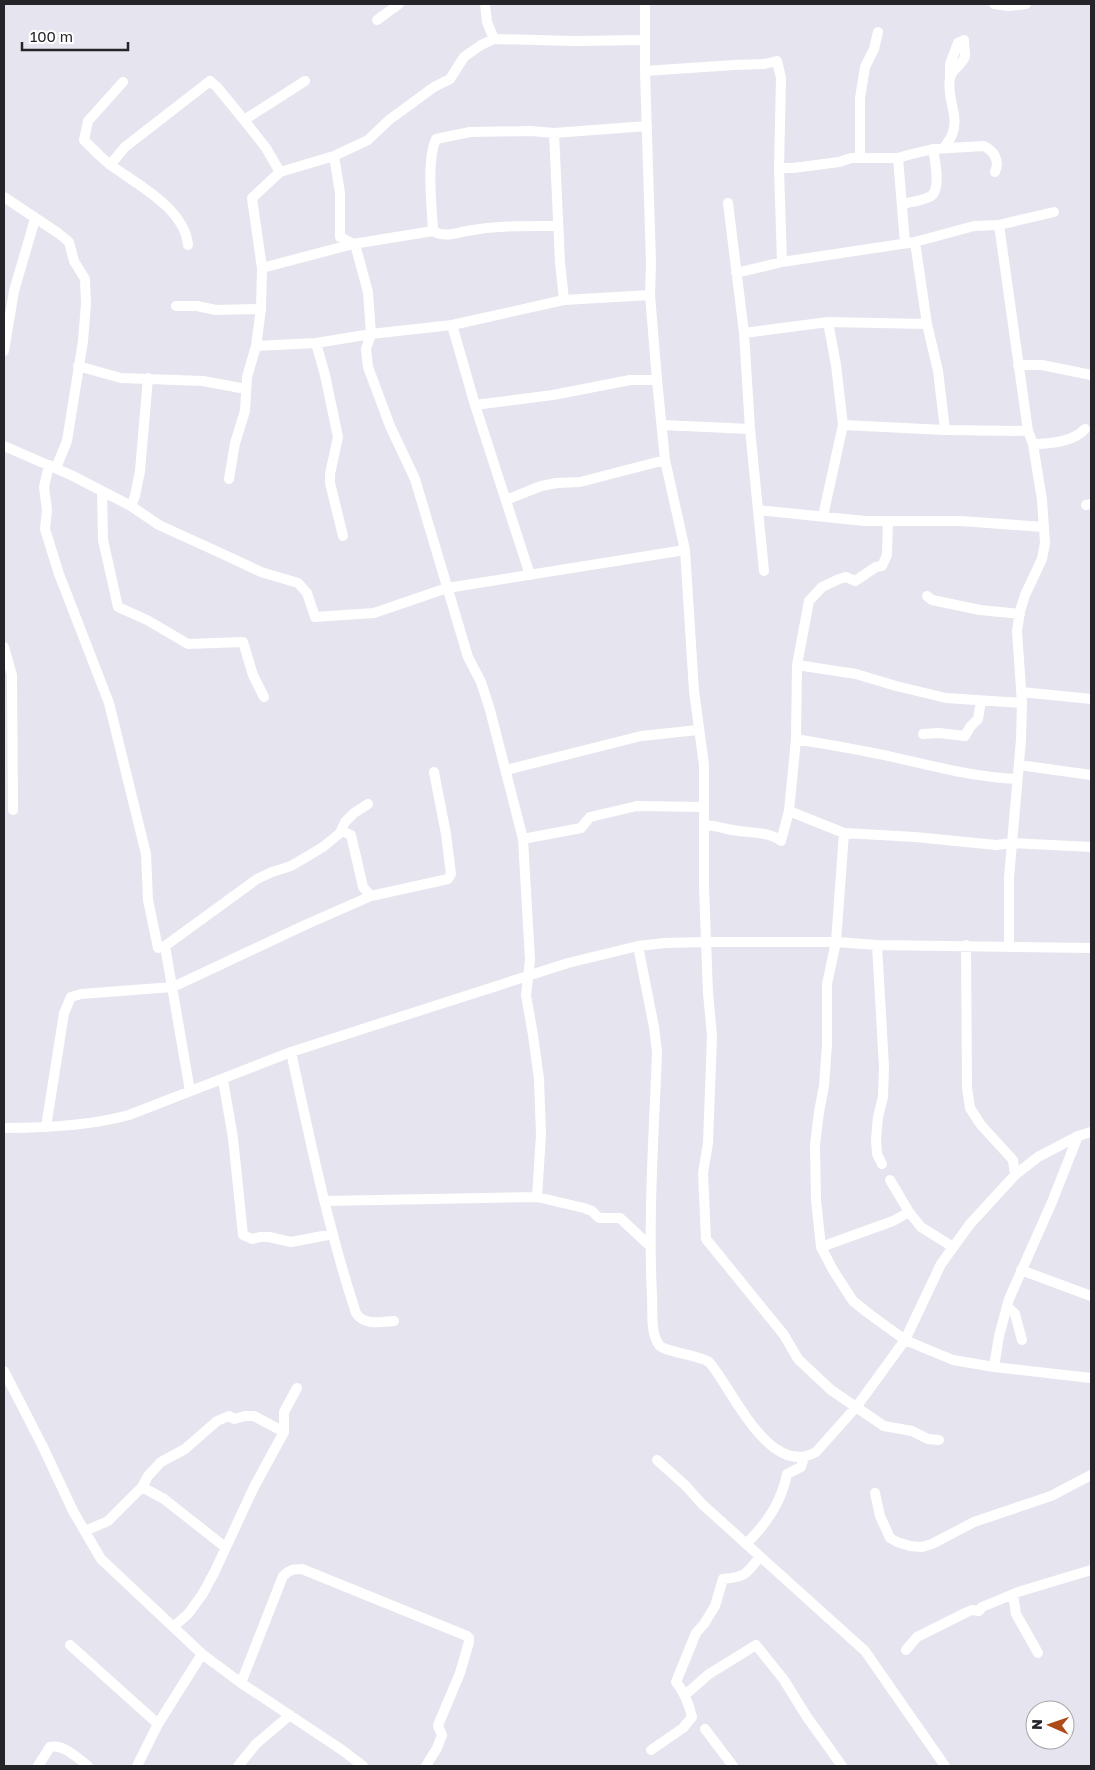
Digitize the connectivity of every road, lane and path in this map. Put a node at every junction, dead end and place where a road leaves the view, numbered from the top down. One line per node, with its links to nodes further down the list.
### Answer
1 (399, 4): 6 (street)
2 (485, 4): 8 (street)
3 (645, 4): 9 (street)
4 (994, 4): 5 (street)
5 (1026, 4)
6 (377, 20)
7 (878, 32): 19 (street)
8 (494, 39): 9 (street); 18 (street)
9 (645, 40): 10 (street)
10 (645, 71): 15 (street); 22 (street)
11 (950, 78): 17 (street)
12 (305, 80): 14 (street)
13 (122, 82): 21 (street)
14 (244, 120): 21 (street); 23 (street)
15 (647, 126): 16 (street); 39 (street)
16 (554, 133): 31 (street); 32 (street)
17 (939, 149): 20 (street); 24 (street); 27 (street)
18 (334, 156): 23 (street); 34 (street)
19 (860, 157): 20 (street); 22 (street)
20 (898, 158): 27 (street)
21 (110, 165): 35 (street)
22 (779, 168): 36 (street)
23 (280, 172): 37 (street)
24 (995, 172)
25 (4, 197): 29 (street)
26 (728, 203): 38 (street)
27 (902, 204): 33 (street)
28 (1054, 212): 30 (street)
29 (35, 219): 50 (street); 52 (street)
30 (999, 225): 33 (street); 51 (street)
31 (558, 226): 32 (street); 40 (street)
32 (433, 231): 34 (street)
33 (910, 242): 36 (street); 44 (street)
34 (352, 244): 37 (street); 47 (street)
35 (188, 245)
36 (782, 262): 38 (street)
37 (262, 268): 42 (street)
38 (736, 273): 46 (street)
39 (650, 295): 40 (street); 55 (street)
40 (564, 300): 45 (street)
41 (176, 306): 42 (street)
42 (261, 309): 49 (street)
43 (828, 322): 44 (street); 46 (street); 59 (street)
44 (927, 324): 62 (street)
45 (452, 325): 47 (street); 57 (street)
46 (744, 333): 60 (street)
47 (371, 334): 48 (street); 80 (street)
48 (316, 343): 49 (street); 76 (street)
49 (256, 346): 56 (street)
50 (4, 351)
51 (1018, 365): 53 (street); 63 (street)
52 (78, 366): 54 (street); 67 (street)
53 (1091, 375)
54 (148, 378): 56 (street); 71 (street)
55 (657, 380): 57 (street); 58 (street)
56 (246, 389): 68 (street)
57 (475, 405): 70 (street)
58 (662, 424): 60 (street); 66 (street)
59 (843, 425): 62 (street); 73 (street)
60 (750, 429): 72 (street)
61 (1085, 429): 64 (street)
62 (945, 430): 63 (street)
63 (1028, 431): 64 (street)
64 (1034, 444): 75 (street)
65 (4, 446): 67 (street)
66 (665, 460): 70 (street); 77 (street)
67 (53, 466): 69 (street); 114 (street)
68 (230, 479)
69 (102, 491): 71 (street); 85 (street)
70 (506, 500): 79 (street)
71 (131, 506): 80 (street)
72 (758, 510): 73 (street); 78 (street)
73 (823, 516): 74 (street)
74 (888, 521): 75 (street); 84 (street)
75 (1044, 527): 82 (street)
76 (343, 536)
77 (685, 550): 79 (street); 89 (street)
78 (764, 572)
79 (530, 574): 80 (street)
80 (447, 588): 93 (street)
81 (927, 596): 82 (street)
82 (1020, 614): 86 (street)
83 (4, 647): 99 (street)
84 (797, 665): 88 (street); 91 (street)
85 (264, 697)
86 (1022, 697): 87 (street); 88 (street); 92 (street)
87 (1091, 699)
88 (981, 701): 90 (street)
89 (698, 730): 93 (street); 98 (street)
90 (923, 734)
91 (796, 739): 96 (street); 100 (street)
92 (1019, 765): 95 (street); 96 (street)
93 (506, 770): 104 (street)
94 (434, 772): 107 (street)
95 (1091, 775)
96 (1016, 780): 105 (street)
97 (368, 804): 102 (street)
98 (704, 807): 101 (street); 104 (street)
99 (13, 810)
100 (789, 811): 101 (street); 103 (street)
101 (704, 825): 108 (street)
102 (342, 831): 107 (street); 117 (street)
103 (844, 833): 105 (street); 109 (street)
104 (523, 839): 116 (street)
105 (1012, 843): 106 (street); 113 (street)
106 (1091, 847)
107 (371, 896): 117 (street)
108 (707, 942): 109 (street); 112 (street); 145 (street)
109 (836, 942): 110 (street); 133 (street)
110 (877, 945): 111 (street); 125 (street)
111 (966, 945): 113 (street); 126 (street)
112 (638, 946): 116 (street); 132 (street)
113 (1009, 946): 115 (street)
114 (158, 948)
115 (1091, 948)
116 (528, 977): 118 (street); 128 (street)
117 (173, 987): 120 (street); 121 (street)
118 (292, 1052): 119 (street); 129 (street)
119 (223, 1080): 120 (street); 131 (street)
120 (190, 1091): 121 (street)
121 (46, 1127): 122 (street)
122 (4, 1128)
123 (1091, 1132): 124 (street)
124 (1078, 1136): 126 (street); 135 (street)
125 (882, 1164)
126 (1016, 1174): 134 (street)
127 (890, 1180): 130 (street)
128 (537, 1197): 129 (street); 132 (street)
129 (325, 1202): 131 (street)
130 (909, 1212): 133 (street); 134 (street)
131 (333, 1234): 138 (street)
132 (650, 1246): 148 (street)
133 (821, 1247): 139 (street)
134 (953, 1247): 139 (street)
135 (1021, 1270): 136 (street); 137 (street)
136 (1091, 1296)
137 (1007, 1306): 140 (street); 141 (street)
138 (394, 1321)
139 (905, 1340): 141 (street); 145 (street)
140 (1022, 1340)
141 (994, 1367): 143 (street)
142 (4, 1371): 153 (street)
143 (1091, 1378)
144 (298, 1388): 146 (street)
145 (856, 1406): 147 (street); 148 (street)
146 (284, 1432): 151 (street); 155 (street)
147 (939, 1440)
148 (804, 1457): 154 (street)
149 (657, 1460): 154 (street)
150 (1091, 1475): 152 (street)
151 (142, 1487): 153 (street); 155 (street)
152 (874, 1493)
153 (85, 1531): 159 (street)
154 (746, 1544): 170 (street)
155 (225, 1547): 159 (street)
156 (758, 1559): 165 (street)
157 (1091, 1570): 158 (street)
158 (1013, 1594): 161 (street); 162 (street)
159 (173, 1627): 163 (street)
160 (70, 1645): 167 (street)
161 (906, 1650)
162 (1038, 1653)
163 (202, 1654): 164 (street); 167 (street)
164 (241, 1683): 166 (street); 176 (street)
165 (684, 1695): 169 (street); 178 (street)
166 (290, 1715): 174 (street); 175 (street)
167 (158, 1724): 173 (street)
168 (705, 1728): 177 (street)
169 (651, 1750)
170 (943, 1762): 179 (street)
171 (38, 1766): 172 (street)
172 (88, 1766)
173 (137, 1766)
174 (238, 1766)
175 (363, 1766)
176 (426, 1766)
177 (733, 1766)
178 (842, 1766)
179 (933, 1766)

